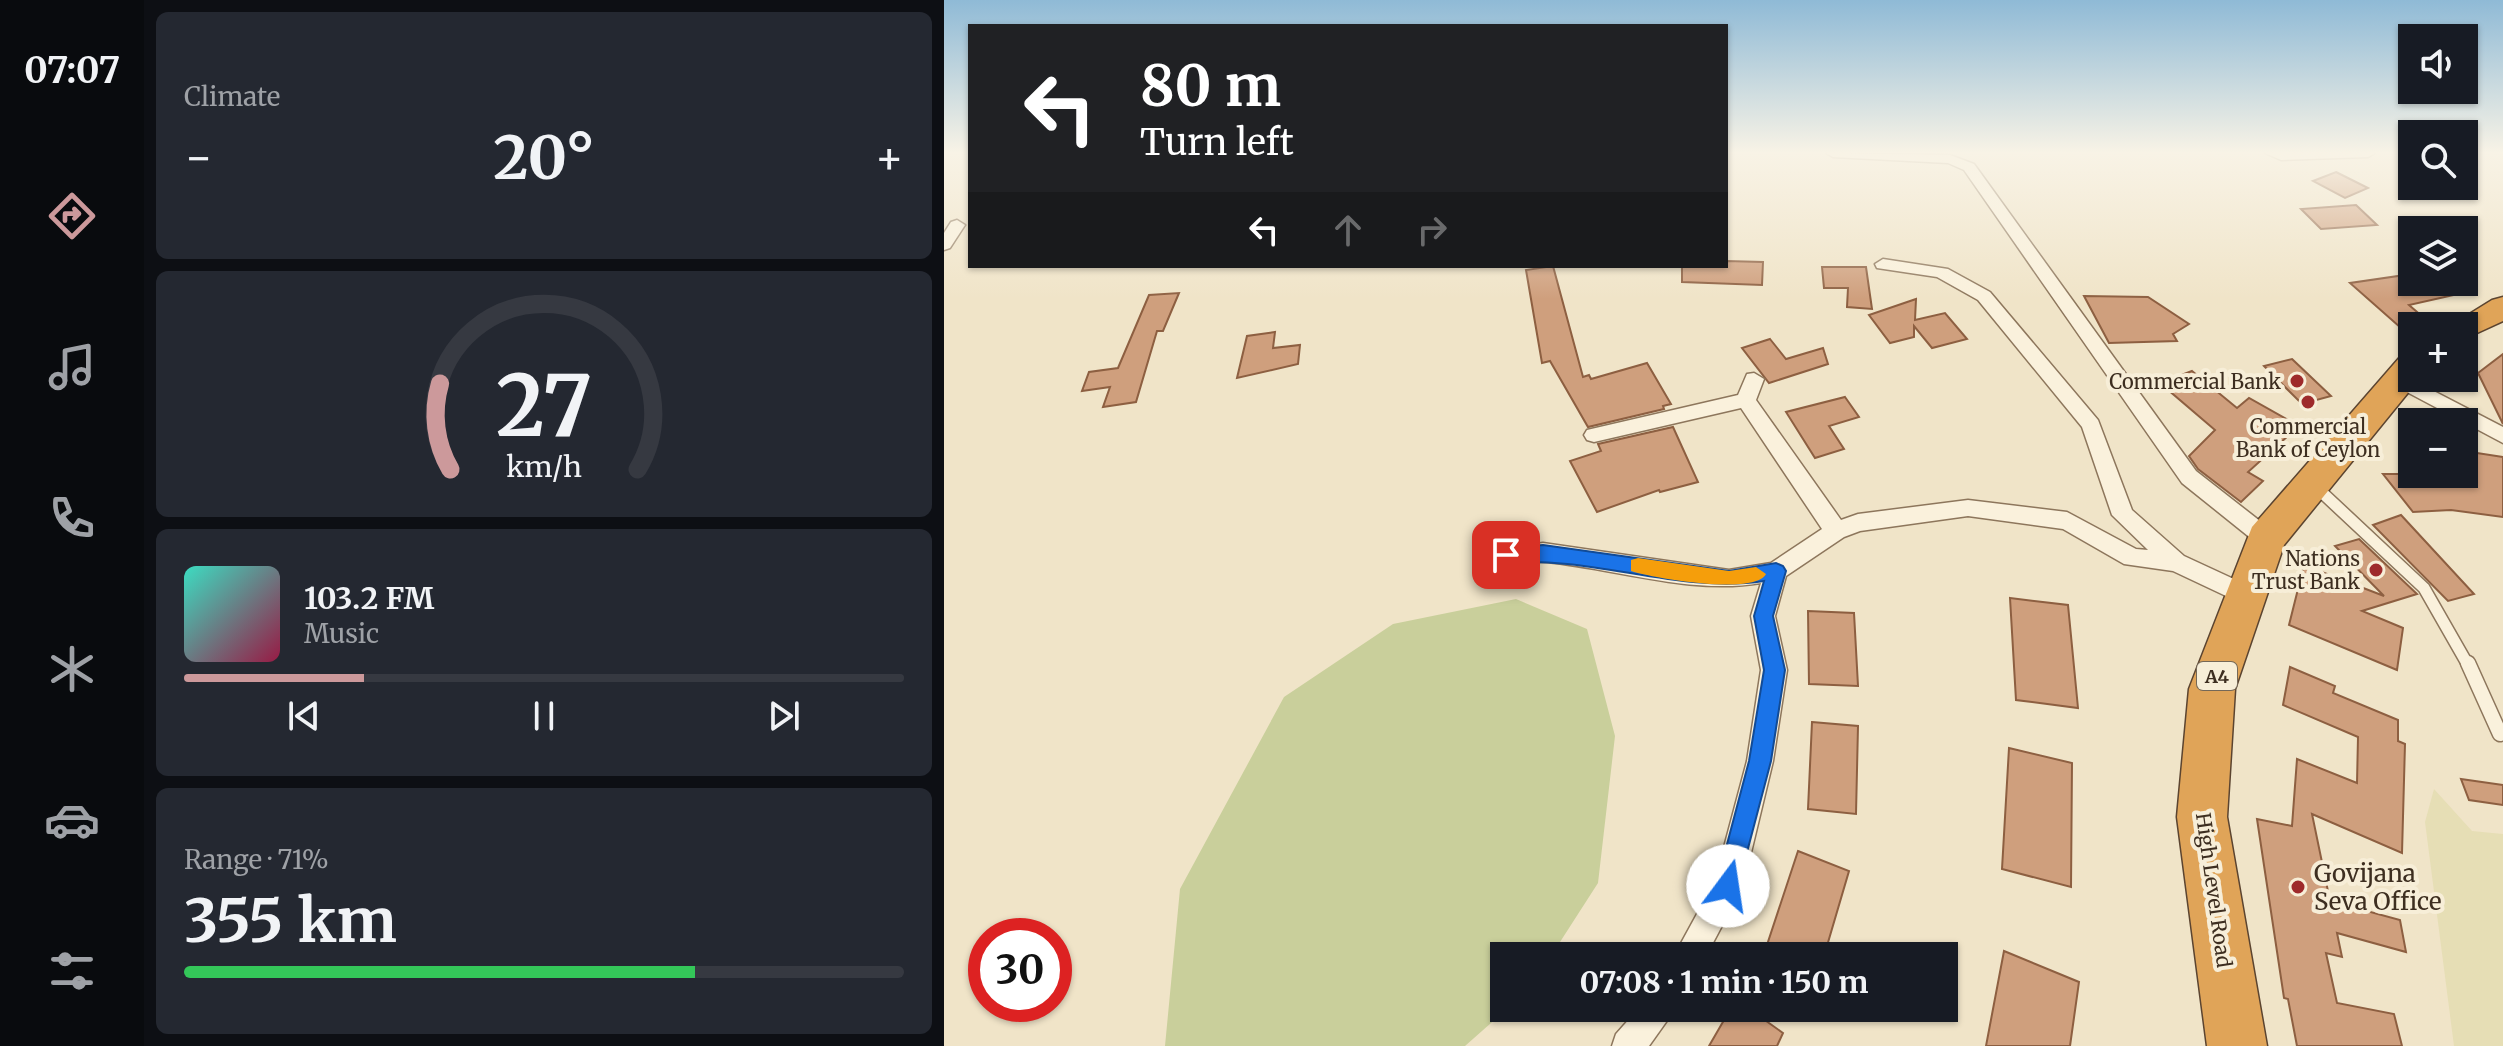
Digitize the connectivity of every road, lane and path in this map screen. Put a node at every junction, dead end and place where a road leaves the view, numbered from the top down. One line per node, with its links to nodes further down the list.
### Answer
1 (1994, 202): 15 (street)
2 (957, 225): 3 (street)
3 (944, 245)
4 (1883, 264): 17 (street)
5 (2503, 307): 6 (highway)
6 (2478, 321)
7 (1754, 379): 10 (street)
8 (2398, 380): 13 (highway, High Level Road / A4)
9 (2436, 392): 12 (street)
10 (1746, 400): 11 (street); 14 (street)
11 (1594, 435)
12 (2503, 436)
13 (2311, 483): 15 (highway, High Level Road / A4); 20 (lane)
14 (1836, 531): 17 (street); 18 (street)
15 (2266, 538): 19 (highway, High Level Road / A4)
16 (1506, 555): 18 (street)
17 (2176, 562): 19 (street)
18 (1776, 571): 21 (street)
19 (2243, 594): 24 (highway, High Level Road / A4)
20 (2500, 734)
21 (1697, 942)
22 (1648, 1022): 23 (street)
23 (1628, 1046)
24 (2237, 1046)

